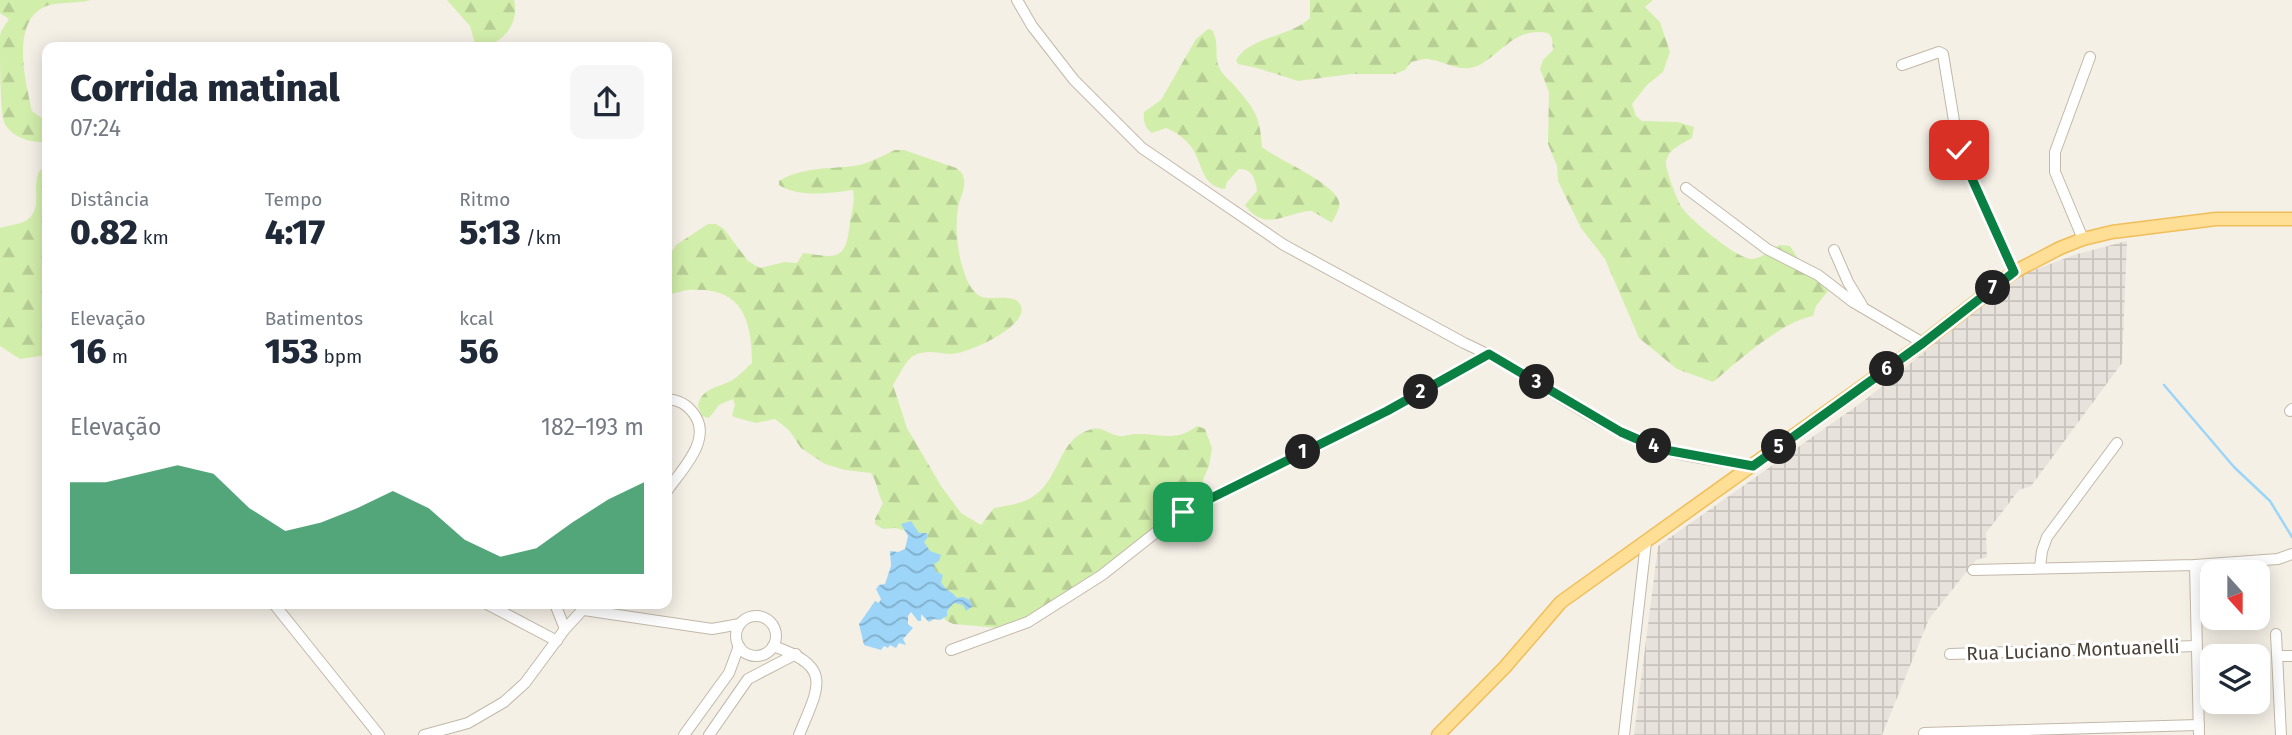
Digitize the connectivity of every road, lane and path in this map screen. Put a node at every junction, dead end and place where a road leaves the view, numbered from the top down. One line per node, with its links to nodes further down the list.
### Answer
1 (1017, 0): 11 (street)
2 (2090, 57): 6 (street)
3 (1902, 65): 8 (street)
4 (1686, 188): 9 (street)
5 (2292, 219): 6 (main road)
6 (2083, 239): 8 (main road)
7 (1834, 250): 9 (street)
8 (2014, 272): 10 (main road)
9 (1866, 311): 10 (street)
10 (1923, 343): 14 (main road)
11 (1489, 354): 14 (street); 34 (street)
12 (672, 400): 15 (street)
13 (2117, 443): 19 (street)
14 (1753, 466): 16 (main road)
15 (672, 483)
16 (1646, 542): 48 (main road); 49 (street)
17 (2292, 554): 18 (street)
18 (2195, 565): 19 (street); 33 (street)
19 (2040, 567): 20 (street)
20 (1973, 570)
21 (278, 609): 43 (street)
22 (496, 609): 30 (street)
23 (557, 609): 27 (street)
24 (584, 609): 27 (street)
25 (597, 609): 28 (street)
26 (740, 624): 28 (street); 31 (street); 32 (street)
27 (565, 629): 30 (street)
28 (712, 629): 31 (street)
29 (2276, 635): 38 (street)
30 (556, 641): 44 (street)
31 (738, 644): 37 (street); 40 (street)
32 (773, 646): 35 (street); 37 (street)
33 (2196, 646): 36 (street, Rua Luciano Montuanelli); 41 (street)
34 (951, 650)
35 (796, 654): 46 (street); 47 (street)
36 (1950, 654)
37 (754, 655): 40 (street)
38 (2278, 656): 39 (street); 50 (street)
39 (2292, 656)
40 (729, 673): 45 (street)
41 (2199, 730): 42 (street)
42 (1924, 733)
43 (379, 735)
44 (424, 735)
45 (684, 735)
46 (709, 735)
47 (799, 735)
48 (1438, 735)
49 (1624, 735)
50 (2281, 735)

